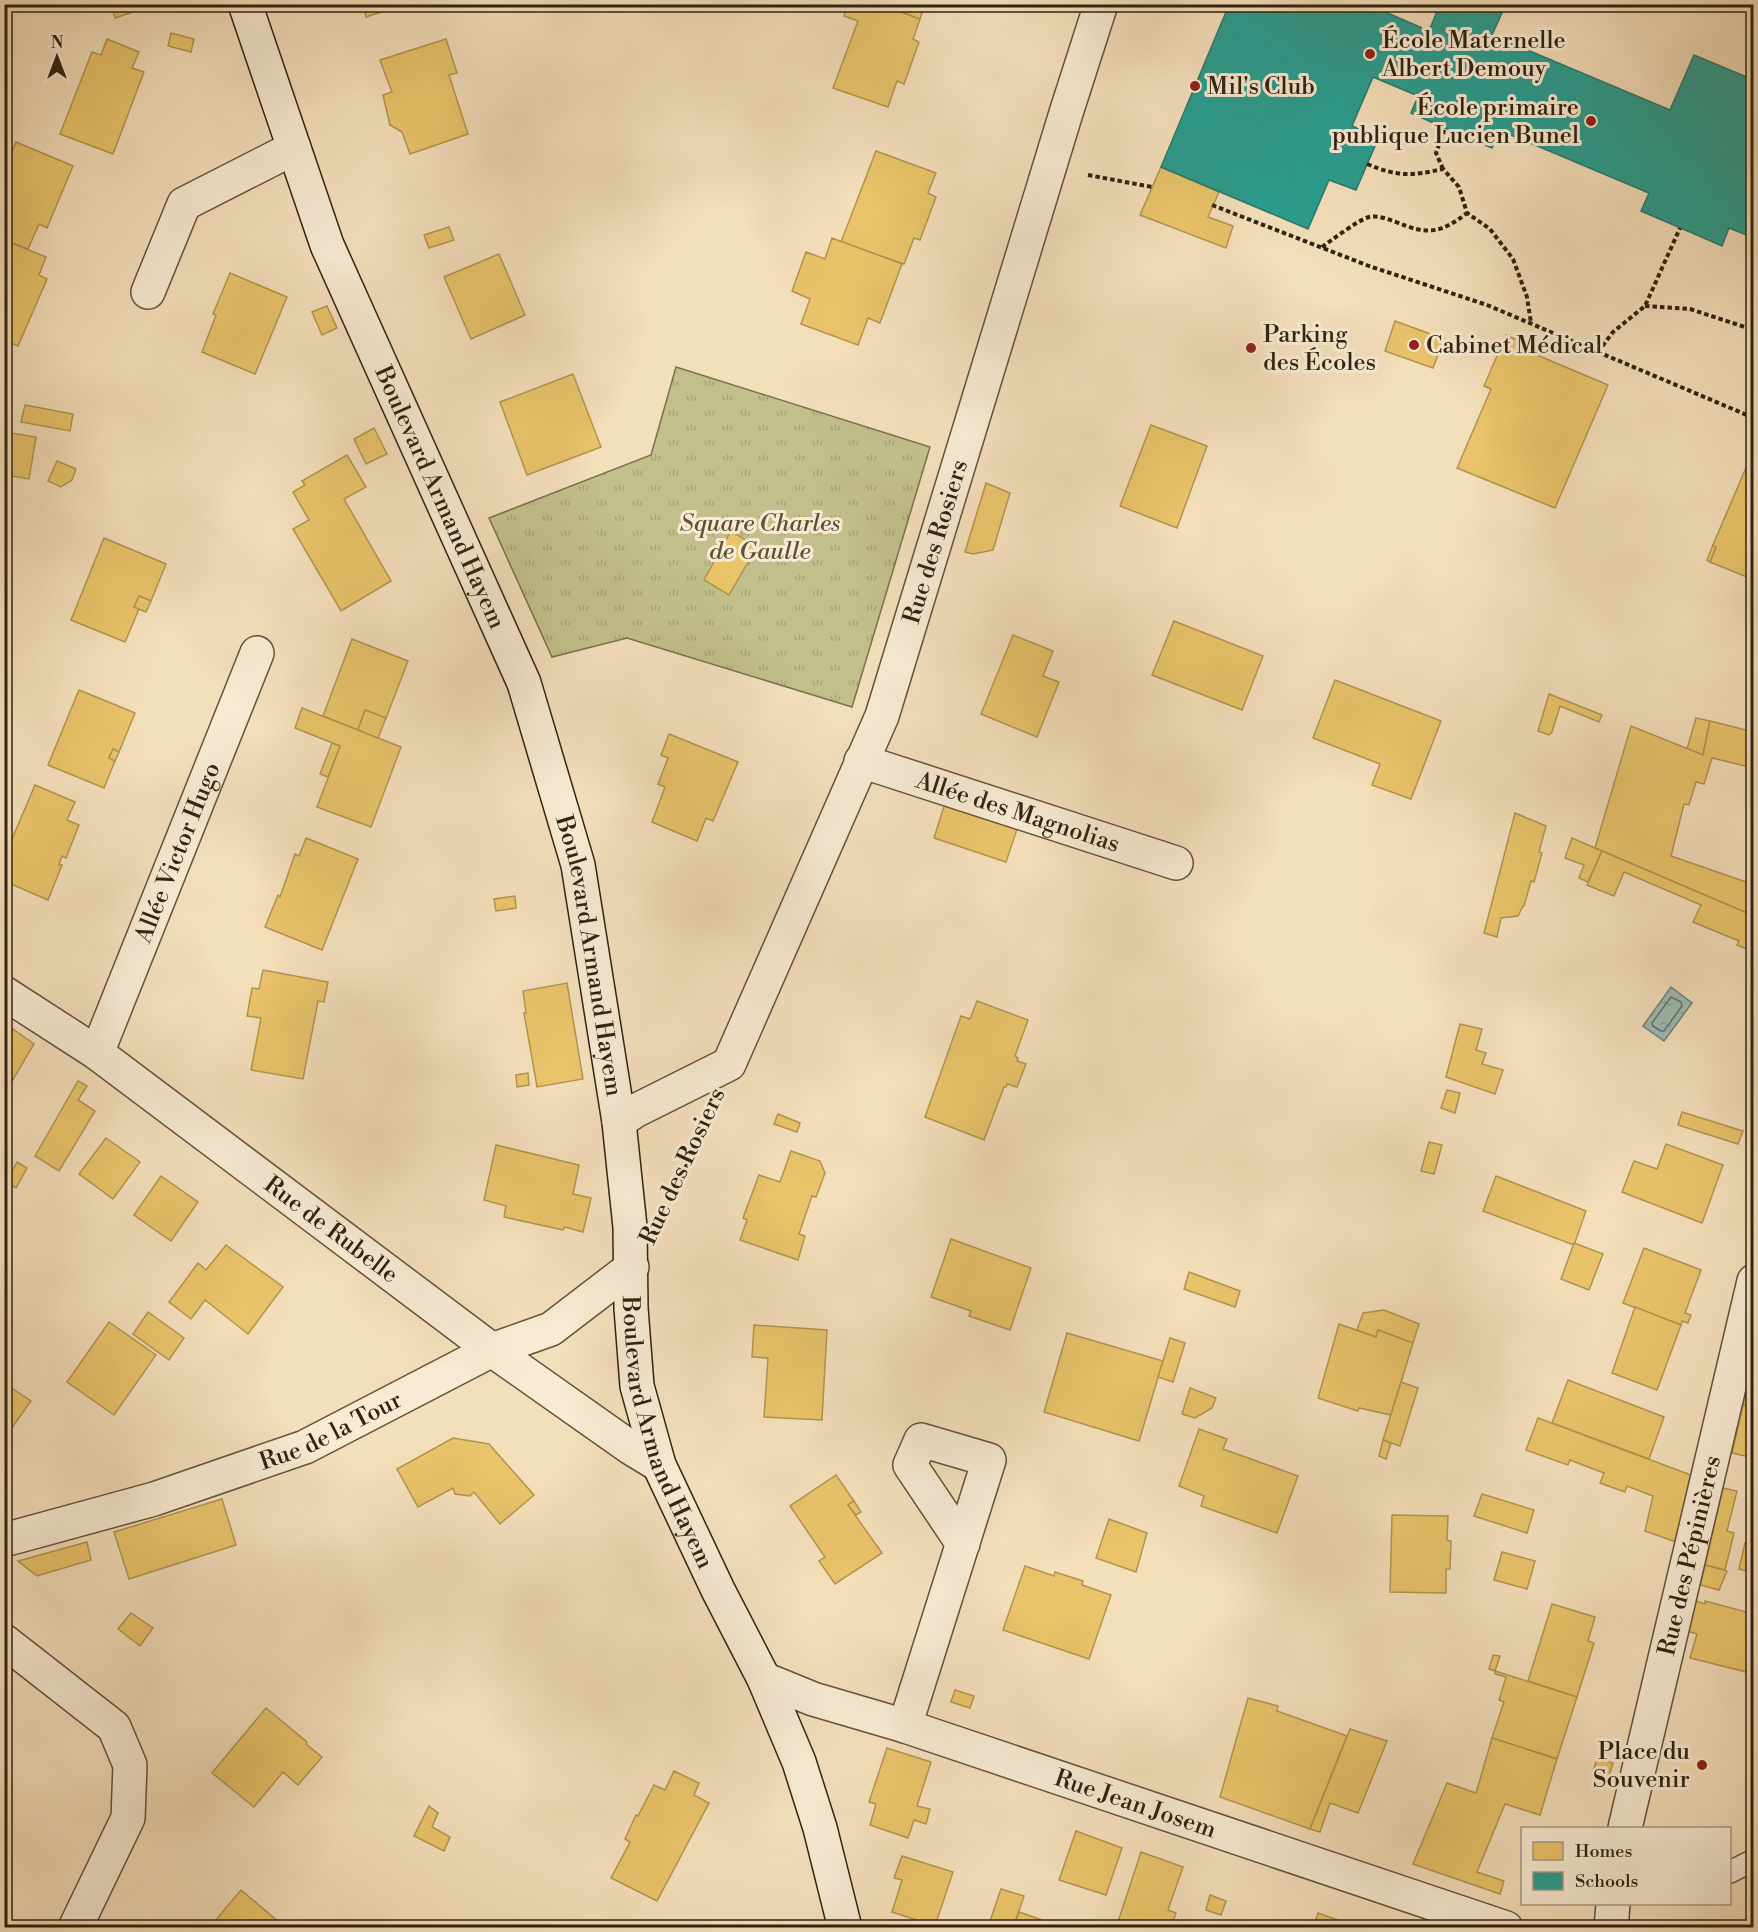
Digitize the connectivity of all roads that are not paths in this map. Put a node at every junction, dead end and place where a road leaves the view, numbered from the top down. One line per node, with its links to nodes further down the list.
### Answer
1 (245, 4): 3 (street, Boulevard Armand Hayem)
2 (1101, 4): 6 (street, Rue des Rosiers)
3 (294, 148): 4 (street); 10 (street, Boulevard Armand Hayem)
4 (148, 292)
5 (257, 653): 9 (street, Allée Victor Hugo)
6 (861, 760): 7 (street, Allée des Magnolias); 10 (street, Rue des Rosiers)
7 (1176, 863)
8 (4, 993): 9 (street, Rue de Rubelle)
9 (97, 1053): 13 (street, Rue de Rubelle)
10 (619, 1122): 11 (street, Boulevard Armand Hayem)
11 (632, 1267): 13 (street, Rue de la Tour); 14 (street, Boulevard Armand Hayem)
12 (1754, 1281): 20 (street, Rue des Pépinières)
13 (492, 1350): 14 (street, Rue de Rubelle); 15 (street, Rue de la Tour)
14 (659, 1465): 18 (street, Boulevard Armand Hayem)
15 (4, 1540)
16 (963, 1544): 19 (street)
17 (4, 1641): 24 (street)
18 (764, 1679): 19 (street, Rue Jean Josem); 25 (street, Boulevard Armand Hayem)
19 (905, 1726): 26 (street, Rue Jean Josem)
20 (1624, 1827)
21 (1754, 1860): 22 (lane)
22 (1731, 1872)
23 (1613, 1905): 27 (street)
24 (75, 1928)
25 (845, 1928)
26 (1506, 1928)
27 (1611, 1928)

